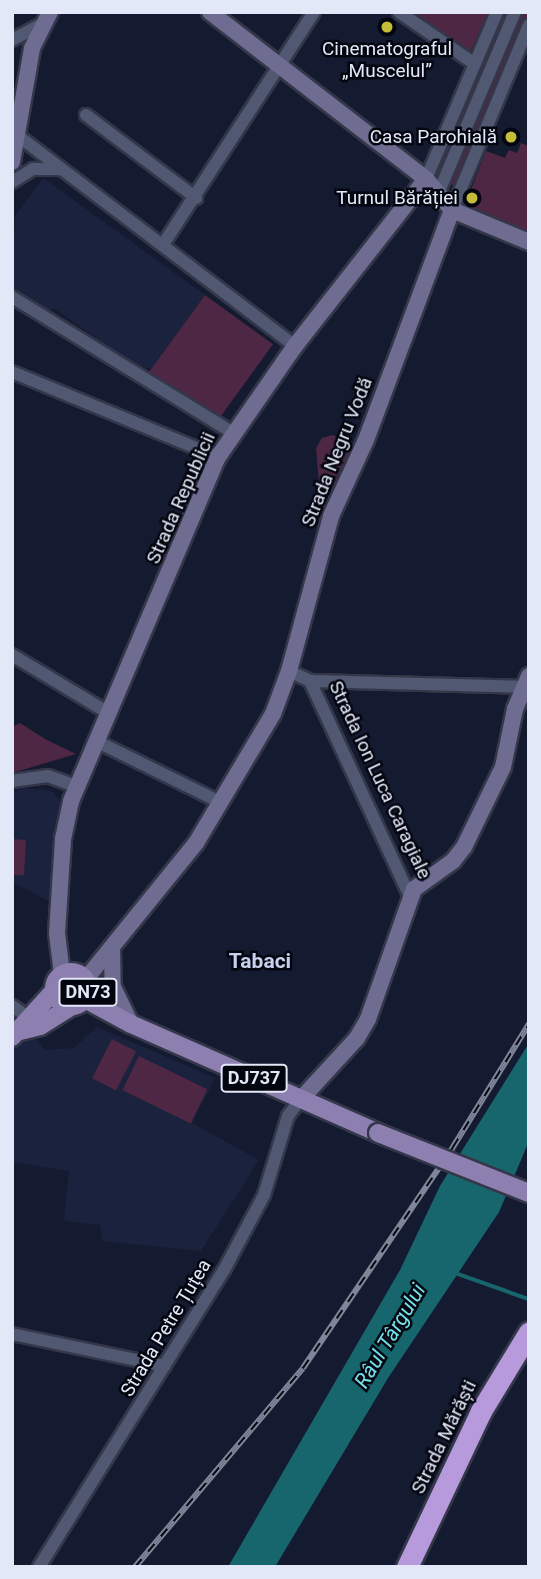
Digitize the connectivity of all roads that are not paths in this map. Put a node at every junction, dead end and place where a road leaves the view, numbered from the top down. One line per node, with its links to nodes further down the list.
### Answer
1 (210, 12): 10 (street)
2 (314, 12): 10 (street)
3 (398, 12): 9 (street)
4 (497, 12): 9 (street, Strada Republicii / DN73)
5 (515, 12): 17 (street)
6 (47, 18): 8 (street); 12 (street)
7 (529, 24): 19 (street, Strada Negru Vodă / DN73)
8 (12, 40)
9 (475, 64): 15 (street, Strada Republicii / DN73)
10 (280, 69): 15 (street); 18 (street)
11 (86, 115): 18 (street)
12 (18, 135): 13 (street); 14 (street)
13 (12, 162)
14 (67, 171): 16 (street); 21 (street)
15 (426, 179): 17 (street); 23 (street, Strada Republicii / DN73)
16 (12, 183)
17 (438, 194): 19 (street)
18 (195, 198): 21 (street)
19 (452, 210): 20 (street); 28 (street, Strada Negru Vodă / DN73)
20 (529, 242)
21 (164, 243): 23 (street)
22 (12, 297): 25 (street)
23 (295, 346): 25 (street, Strada Republicii / DN73)
24 (12, 372): 26 (street)
25 (233, 433): 26 (street, Strada Republicii / DN73)
26 (218, 457): 31 (street, Strada Republicii / DN73)
27 (12, 656): 31 (street)
28 (289, 671): 29 (street, Strada Ion Luca Caragiale); 35 (street, Strada Negru Vodă / DN73)
29 (310, 681): 30 (street); 36 (street, Strada Ion Luca Caragiale)
30 (526, 682): 36 (street)
31 (107, 712): 32 (street, Strada Republicii / DN73)
32 (96, 741): 34 (street, Strada Republicii / DN73); 35 (street)
33 (12, 781): 34 (street)
34 (76, 786): 38 (street, Strada Republicii / DN73)
35 (222, 803): 37 (street, Strada Negru Vodă / DN73)
36 (410, 896): 45 (street, Strada Ion Luca Caragiale)
37 (112, 948): 39 (street, Strada Negru Vodă / DN73); 43 (street)
38 (62, 974): 39 (main road, DN73); 40 (main road, DN73)
39 (85, 979): 41 (main road, DN73)
40 (54, 992): 41 (main road, DN73); 44 (main road, DN73)
41 (78, 1003): 43 (main road); 44 (main road, DN73)
42 (12, 1006): 44 (street)
43 (131, 1024): 45 (main road, DJ737)
44 (20, 1028)
45 (301, 1099): 46 (main road, DJ737, bridge); 50 (street, Strada Petre Țuțea)
46 (529, 1193)
47 (529, 1332): 49 (highway, Strada Mărăști)
48 (12, 1334): 50 (street)
49 (521, 1354): 52 (highway, Strada Mărăști)
50 (165, 1366): 51 (street, Strada Petre Țuțea)
51 (40, 1567)
52 (407, 1567)

